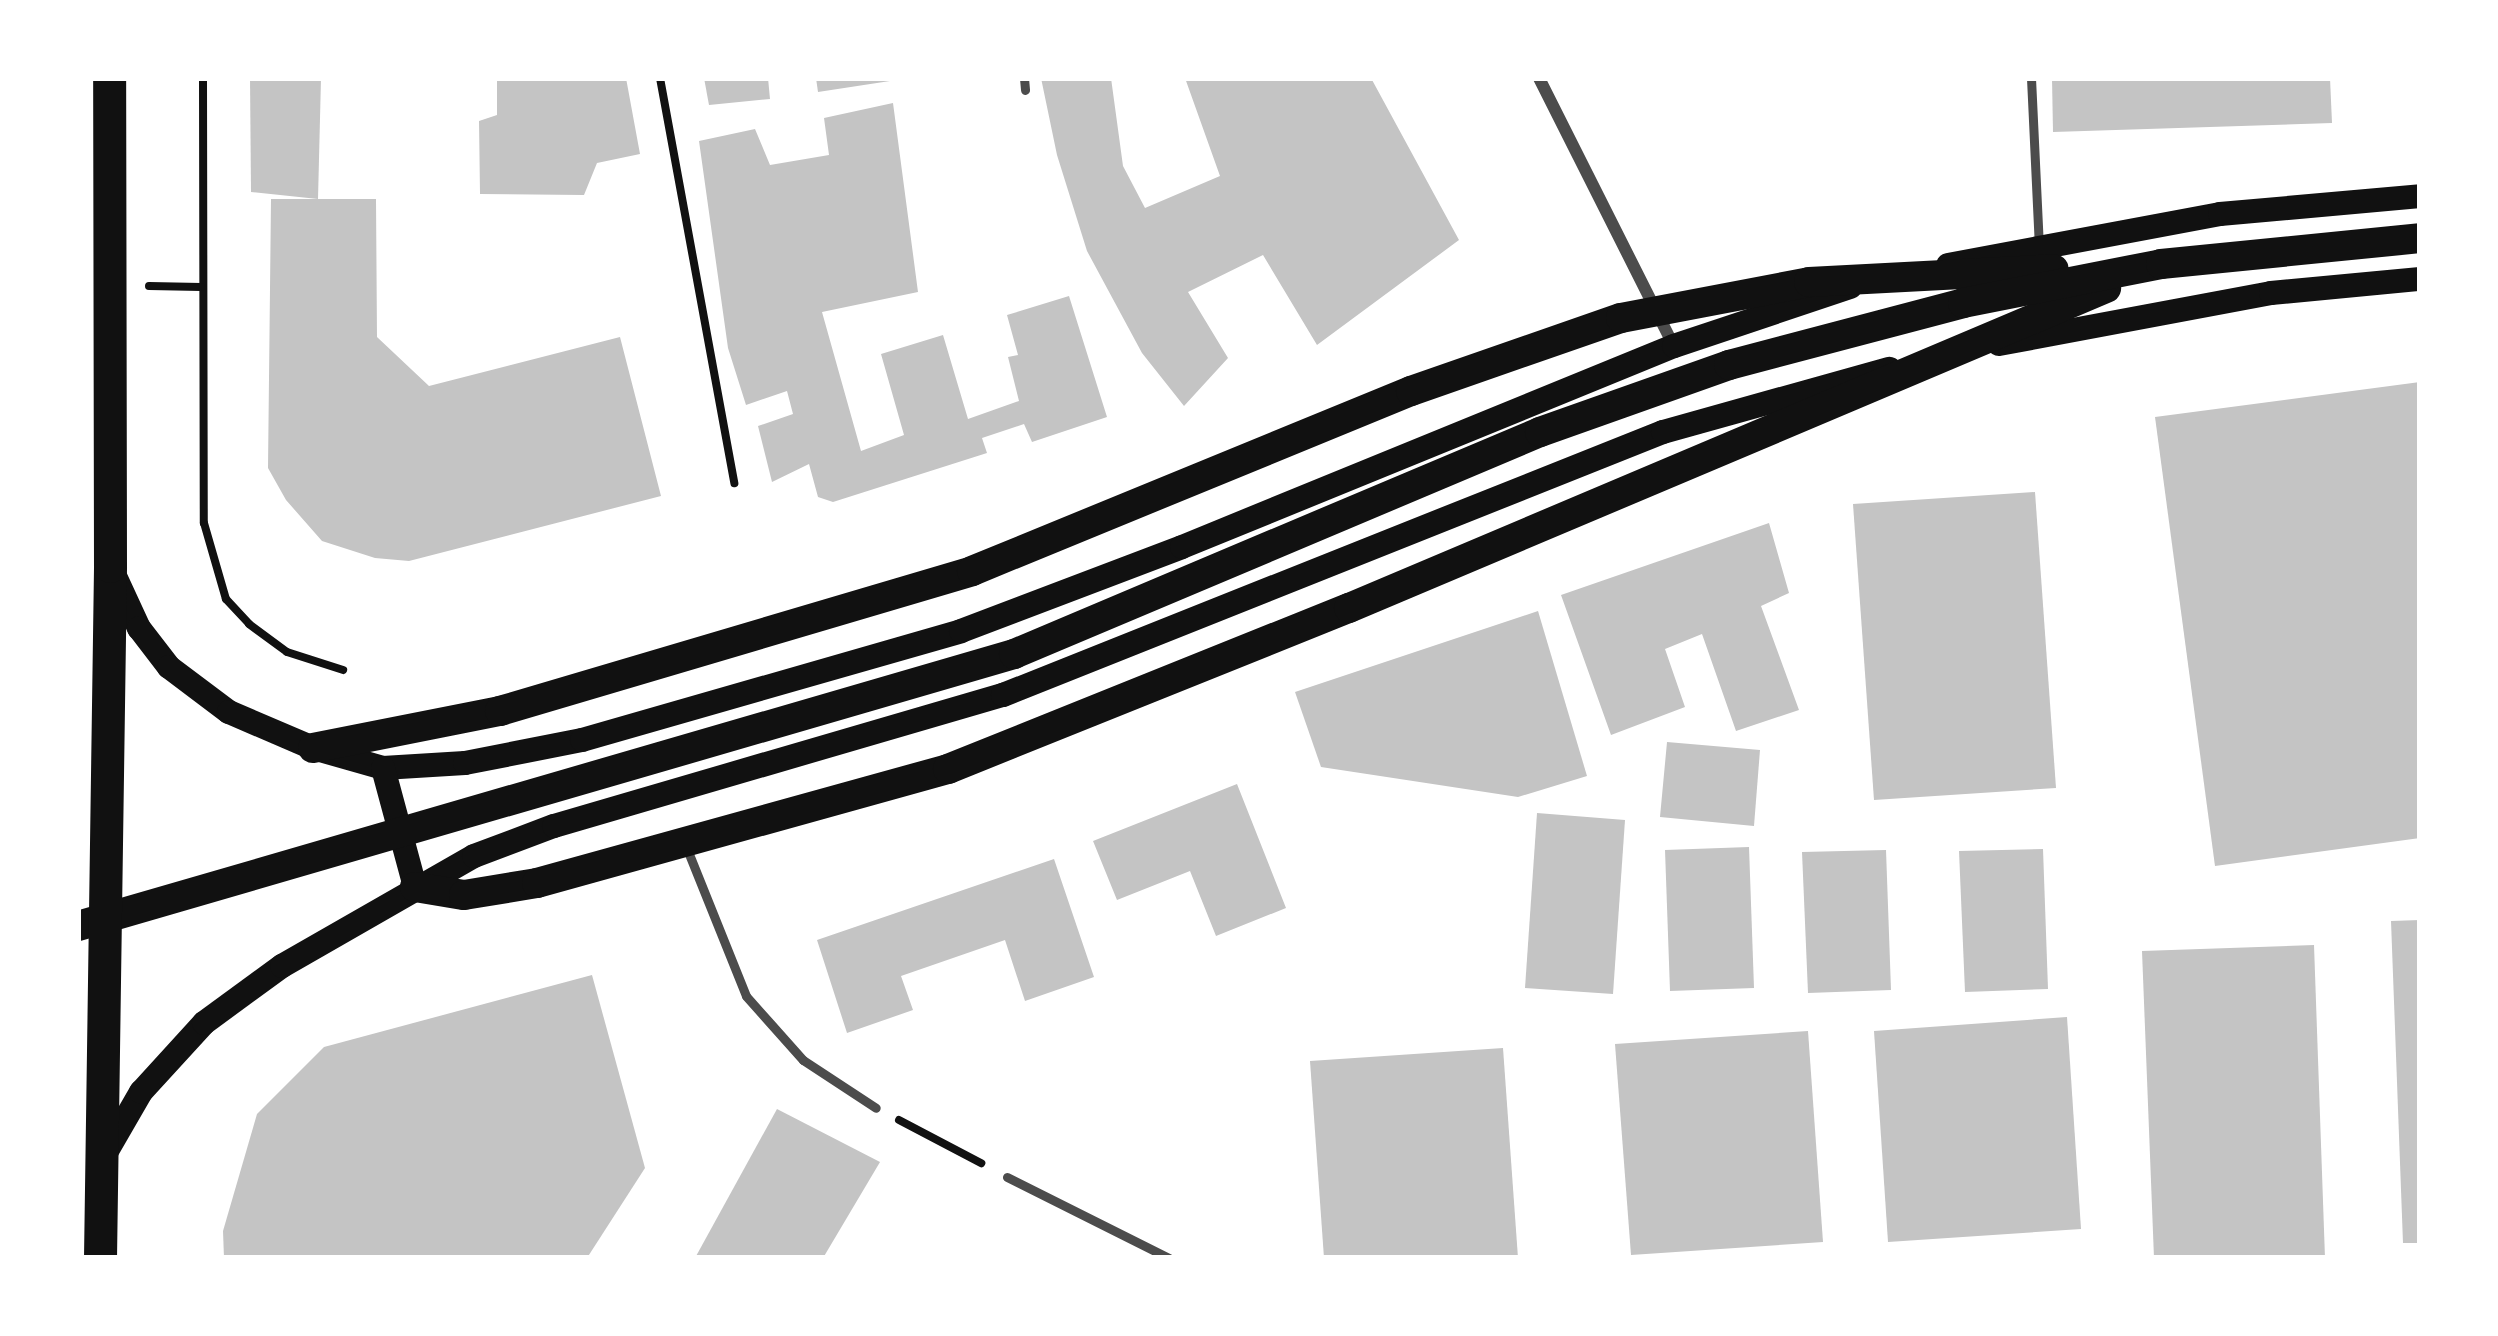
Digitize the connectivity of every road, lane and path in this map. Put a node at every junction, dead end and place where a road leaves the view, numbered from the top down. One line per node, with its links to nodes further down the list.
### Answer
1 (109, 78): 13 (highway)
2 (203, 78): 14 (path)
3 (660, 78): 12 (path)
4 (1539, 78): 11 (street)
5 (2031, 78): 8 (lane)
6 (2420, 196): 8 (main road)
7 (2420, 238): 9 (main road)
8 (2039, 246): 11 (main road)
9 (2162, 264): 15 (main road); 17 (main road); 19 (main road)
10 (2420, 280): 18 (main road)
11 (1674, 346): 16 (main road)
12 (734, 482)
13 (110, 566): 15 (main road); 21 (highway)
14 (344, 670)
15 (313, 748): 16 (main road)
16 (383, 768): 18 (main road)
17 (686, 844): 18 (main road); 20 (lane)
18 (415, 887): 21 (main road)
19 (78, 926)
20 (876, 1108): 22 (path)
21 (104, 1156): 23 (highway)
22 (1007, 1177): 24 (lane)
23 (100, 1258)
24 (1169, 1258)

